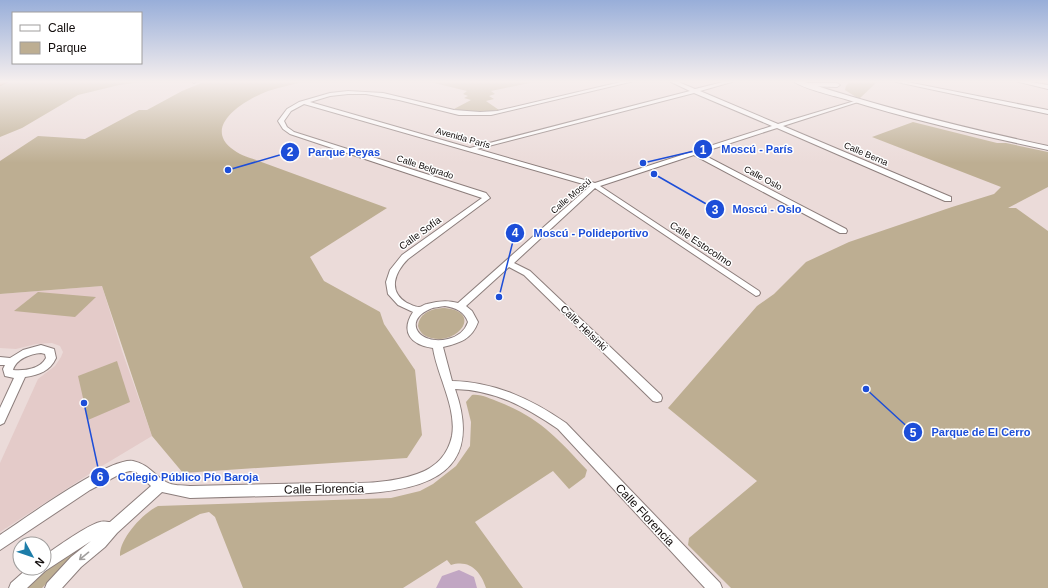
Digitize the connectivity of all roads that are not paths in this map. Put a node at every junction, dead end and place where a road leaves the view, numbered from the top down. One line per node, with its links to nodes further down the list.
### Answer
1 (291, 108): 16 (street, Calle Belgrado)
2 (327, 108): 13 (street, Avenida París)
3 (440, 108): 4 (street)
4 (515, 108)
5 (627, 108): 13 (street)
6 (736, 108): 11 (street, Calle Berna)
7 (833, 108): 11 (street, Calle Moscú)
8 (882, 108): 12 (street)
9 (1030, 108): 10 (street)
10 (1048, 112)
11 (778, 126): 14 (street, Calle Moscú); 17 (street, Calle Berna)
12 (1048, 148)
13 (471, 149): 15 (street, Avenida París)
14 (695, 153): 15 (street, Calle Moscú); 18 (street, Calle Oslo)
15 (595, 185): 19 (street, Calle Moscú); 20 (street, Calle Estocolmo)
16 (484, 195): 22 (street, Calle Sofía)
17 (948, 199)
18 (843, 231)
19 (508, 263): 21 (street, Calle Moscú); 28 (street, Calle Helsinki)
20 (756, 293)
21 (460, 306): 22 (street); 23 (street)
22 (420, 310): 23 (street)
23 (438, 345): 27 (street, Calle Florencia)
24 (0, 361): 25 (street)
25 (12, 362): 26 (street); 26 (street)
26 (21, 375): 29 (street)
27 (449, 385): 30 (street, Calle Florencia); 37 (street, Calle Florencia)
28 (657, 398)
29 (0, 420)
30 (161, 486): 31 (street); 32 (street)
31 (112, 529): 33 (street); 36 (street, one-way to 36)
32 (0, 543)
33 (52, 558)
34 (30, 576): 35 (street)
35 (16, 588)
36 (52, 588)
37 (715, 588)

